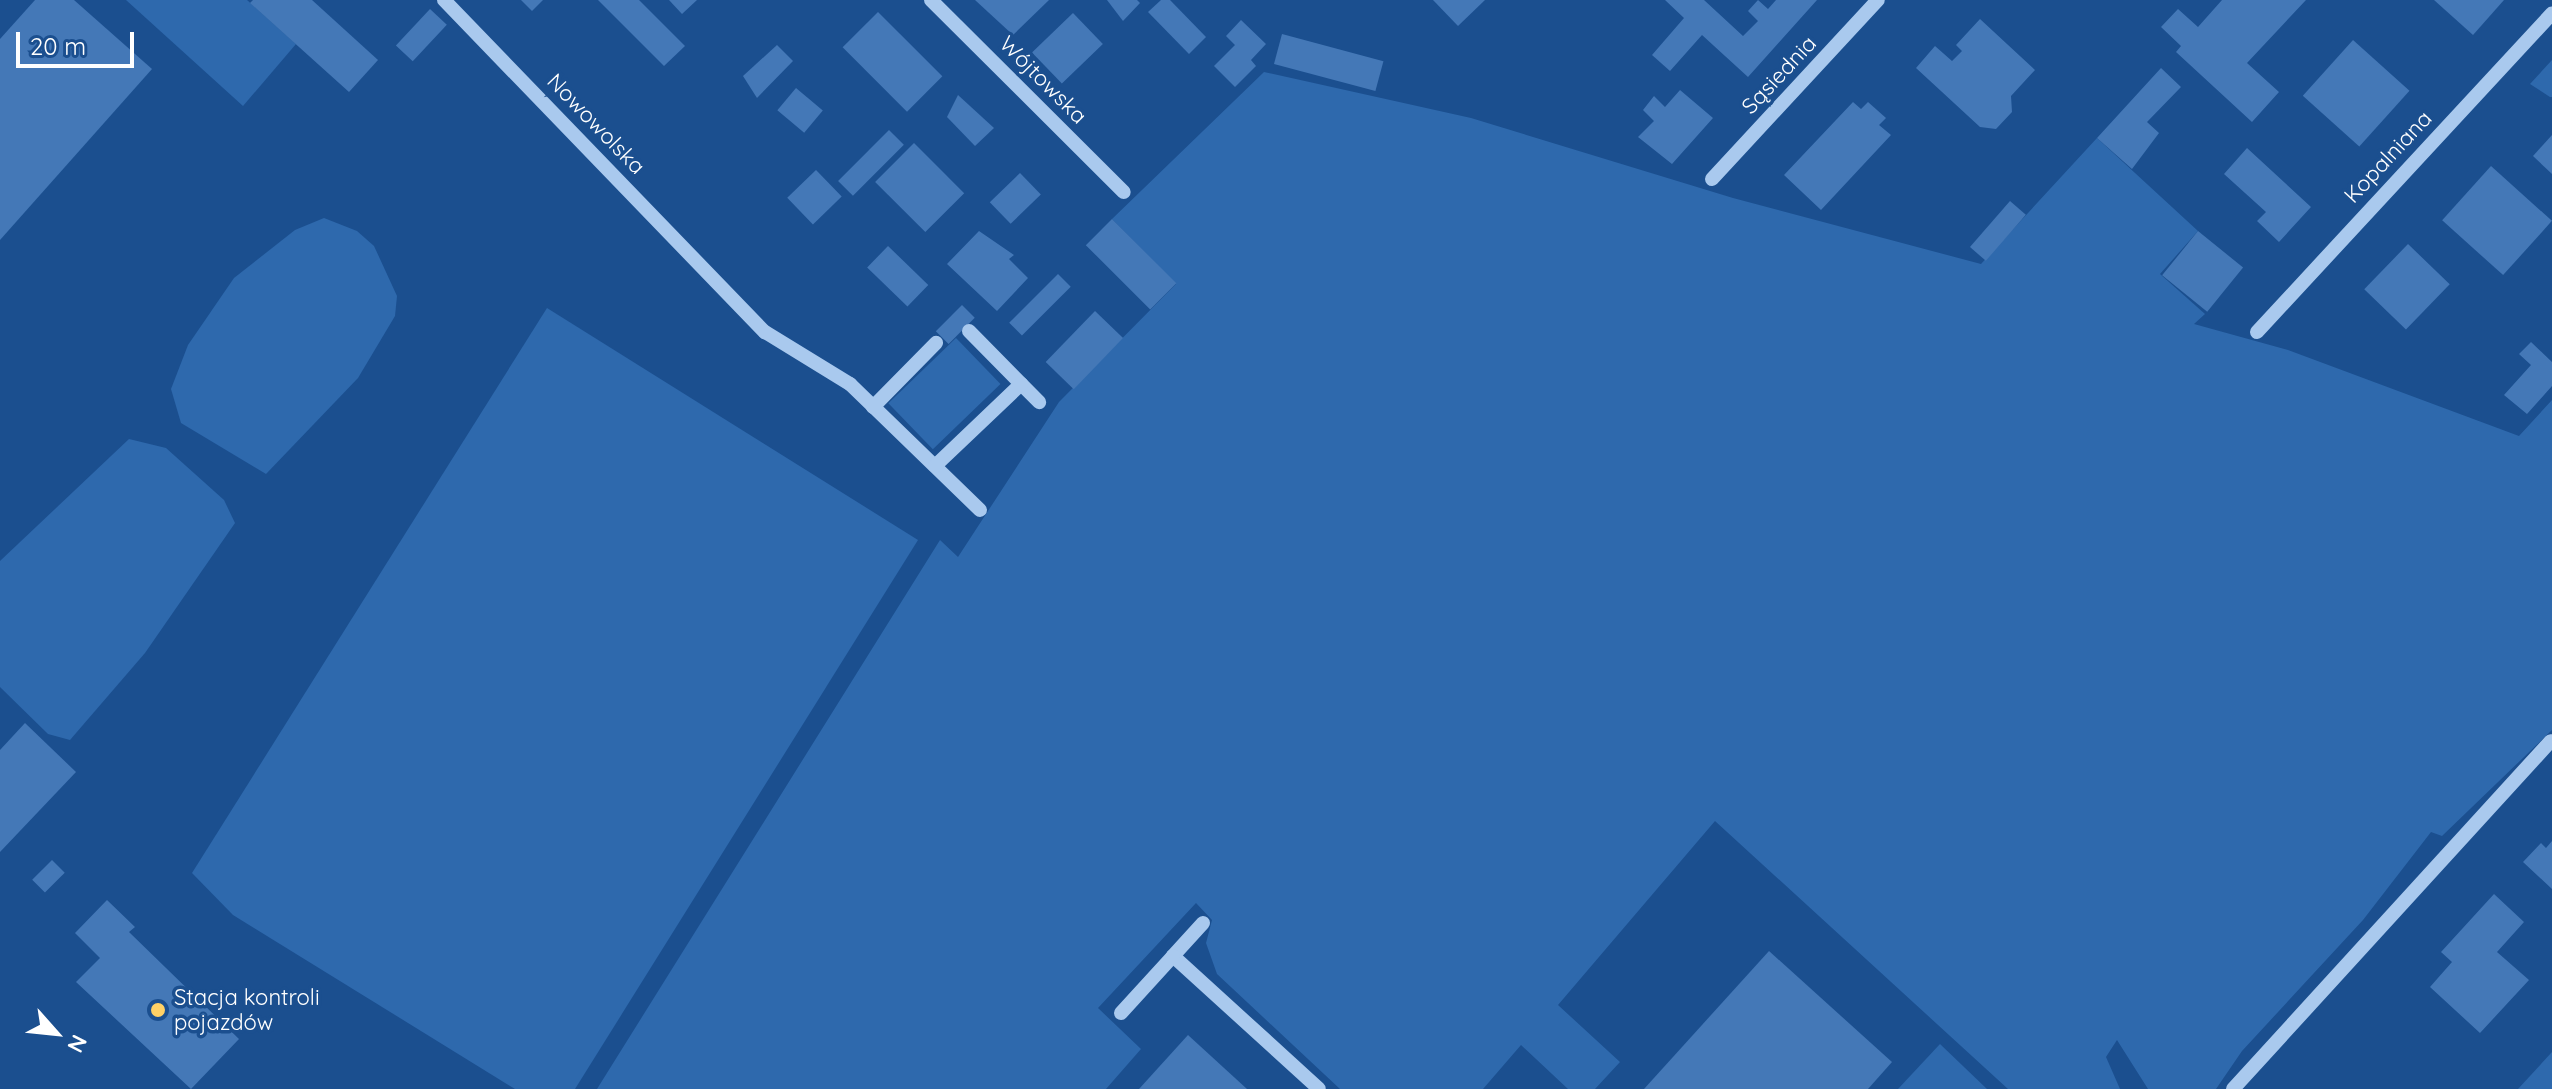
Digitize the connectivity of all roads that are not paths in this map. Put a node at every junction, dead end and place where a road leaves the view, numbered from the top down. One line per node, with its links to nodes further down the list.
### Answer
1 (444, 0): 12 (street, Nowowolska)
2 (931, 0): 6 (street, Wójtowska)
3 (1878, 0): 5 (street, Sąsiednia)
4 (2552, 13): 8 (street, Kopalniana)
5 (1712, 179)
6 (1124, 192)
7 (969, 331): 10 (street)
8 (2257, 332)
9 (936, 343): 12 (street)
10 (1021, 384): 11 (street); 13 (street)
11 (1039, 402)
12 (873, 407): 13 (street, Nowowolska)
13 (935, 466): 14 (street, Nowowolska)
14 (980, 510)
15 (2551, 741): 20 (street)
16 (1203, 923): 17 (street)
17 (1173, 956): 18 (street); 19 (street)
18 (1121, 1013)
19 (1319, 1089)
20 (2233, 1089)

